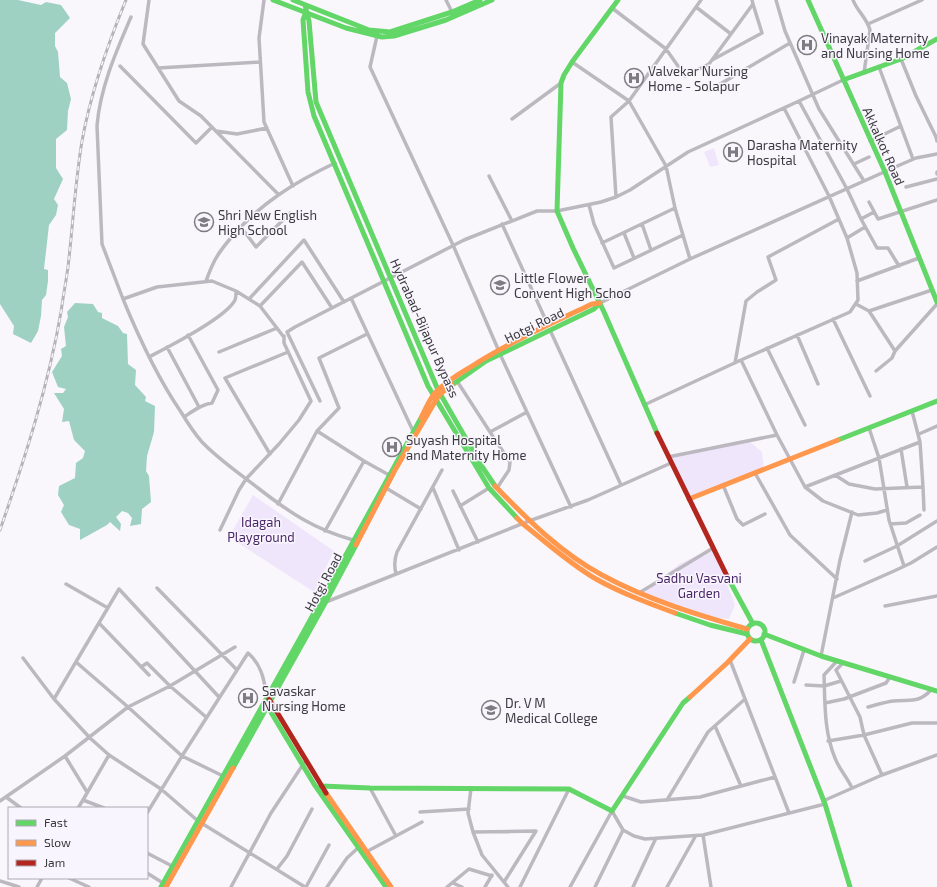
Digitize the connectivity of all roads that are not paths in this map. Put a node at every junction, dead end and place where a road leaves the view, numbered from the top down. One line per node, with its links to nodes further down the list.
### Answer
1 (149, 0): 33 (street)
2 (264, 0): 29 (street)
3 (273, 0): 18 (main road)
4 (293, 0): 15 (main road)
5 (446, 0): 19 (street)
6 (480, 0): 19 (main road)
7 (492, 0): 23 (main road)
8 (618, 0): 17 (main road)
9 (701, 0): 16 (street)
10 (776, 0): 25 (street)
11 (808, 0): 35 (main road, Akkalkot Road)
12 (853, 0): 21 (street)
13 (922, 0): 21 (street)
14 (752, 2): 22 (street); 28 (street)
15 (305, 3): 18 (main road, Hydrabad-Bijapur Bypass); 19 (main road)
16 (696, 7): 22 (street); 26 (street)
17 (612, 8): 26 (street); 30 (main road)
18 (306, 12): 23 (main road); 52 (main road); 90 (main road, Hydrabad-Bijapur Bypass)
19 (452, 12)
20 (131, 17): 97 (street)
21 (868, 24): 34 (street)
22 (731, 34): 28 (street)
23 (377, 36): 84 (street)
24 (937, 39): 27 (main road)
25 (790, 43): 37 (street); 38 (street)
26 (666, 49): 28 (street); 39 (street)
27 (901, 58): 32 (main road); 48 (street)
28 (711, 61)
29 (260, 62): 33 (street); 45 (street)
30 (572, 62): 36 (main road); 39 (street)
31 (120, 66): 44 (street)
32 (878, 67): 34 (main road); 43 (street)
33 (158, 68): 44 (street)
34 (864, 73): 35 (main road)
35 (842, 80): 38 (street); 47 (main road, Akkalkot Road)
36 (561, 83): 42 (street); 69 (main road)
37 (710, 90)
38 (812, 94): 40 (street); 53 (street)
39 (629, 101): 54 (street); 64 (street)
40 (799, 101): 41 (street); 61 (street)
41 (784, 108): 54 (street); 63 (street)
42 (512, 119)
43 (901, 126): 47 (street); 51 (street)
44 (212, 127): 46 (street)
45 (267, 128): 46 (street); 59 (street)
46 (216, 131): 62 (street)
47 (870, 141): 55 (main road, Akkalkot Road)
48 (937, 141)
49 (937, 154): 51 (street)
50 (869, 157): 53 (street)
51 (913, 159): 55 (street)
52 (335, 163): 59 (street); 91 (main road)
53 (854, 164): 58 (street)
54 (666, 166): 64 (street); 68 (street)
55 (885, 172): 58 (street); 70 (main road, Akkalkot Road)
56 (489, 176): 75 (street)
57 (937, 179): 60 (street)
58 (864, 181): 61 (street)
59 (293, 186): 62 (street)
60 (906, 187)
61 (847, 189): 63 (street); 73 (street)
62 (278, 194): 78 (street)
63 (829, 196): 74 (street); 88 (street)
64 (616, 197): 67 (street)
65 (937, 200): 70 (street)
66 (869, 202): 71 (street)
67 (588, 205): 69 (street); 83 (street)
68 (675, 208): 77 (street); 81 (street)
69 (557, 211): 75 (street); 100 (main road)
70 (900, 211): 71 (street); 87 (main road, Akkalkot Road)
71 (874, 212): 73 (street)
72 (290, 213): 78 (street)
73 (861, 219): 79 (street)
74 (839, 220): 82 (street); 122 (street)
75 (512, 221): 76 (street)
76 (502, 224): 84 (street); 107 (street)
77 (642, 224): 80 (street); 85 (street)
78 (240, 227): 92 (street)
79 (865, 227): 82 (street); 89 (street)
80 (624, 233): 83 (street); 86 (street)
81 (683, 234): 85 (street); 88 (street)
82 (847, 238): 93 (street)
83 (602, 243): 86 (street)
84 (453, 245): 90 (street); 119 (street)
85 (651, 250): 86 (street)
86 (634, 258)
87 (919, 258): 89 (street); 94 (main road, Akkalkot Road)
88 (690, 259): 100 (street)
89 (899, 266): 93 (street)
90 (390, 277): 91 (street); 126 (main road, Hydrabad-Bijapur Bypass)
91 (384, 280): 96 (street); 128 (main road)
92 (206, 281): 95 (street); 97 (street)
93 (857, 281): 102 (street)
94 (932, 290): 101 (main road, Akkalkot Road); 105 (street)
95 (236, 291): 98 (street); 111 (street)
96 (351, 298): 99 (street); 110 (street)
97 (122, 299): 120 (street)
98 (249, 299): 99 (street); 103 (street)
99 (344, 302): 104 (street)
100 (600, 303): 107 (main road, Hotgi Road); 131 (main road)
101 (937, 303): 116 (street)
102 (856, 304): 105 (street); 106 (street)
103 (260, 306): 104 (street); 108 (street)
104 (332, 308): 109 (street)
105 (869, 311): 116 (street)
106 (833, 319): 112 (street); 127 (street)
107 (549, 327): 119 (main road, Hotgi Road); 157 (street)
108 (277, 328): 113 (street); 117 (street)
109 (287, 332): 113 (street); 129 (street)
110 (367, 334): 139 (street); 140 (street)
111 (188, 335): 114 (street); 132 (street)
112 (797, 335): 115 (street); 125 (street)
113 (283, 336): 118 (street)
114 (167, 347): 120 (street); 132 (street)
115 (767, 348): 121 (street); 136 (street)
116 (895, 351): 123 (street)
117 (219, 352)
118 (288, 352): 146 (street); 146 (street)
119 (499, 352): 124 (main road, Hotgi Road); 126 (main road, Hotgi Road); 134 (street)
120 (149, 358): 135 (street)
121 (741, 360): 122 (street); 143 (street)
122 (736, 363): 131 (street)
123 (876, 371)
124 (457, 381): 126 (main road, Hotgi Road); 141 (street)
125 (818, 384)
126 (439, 392): 128 (main road, Hotgi Road); 164 (main road, Hydrabad-Bijapur Bypass)
127 (870, 396)
128 (435, 398): 140 (main road, Hotgi Road); 161 (main road, Hotgi Road); 163 (main road)
129 (320, 401)
130 (937, 401): 133 (main road)
131 (644, 405): 147 (main road)
132 (199, 407): 135 (street)
133 (912, 411): 138 (main road); 142 (street)
134 (527, 412): 141 (street); 171 (street)
135 (184, 417): 156 (street)
136 (805, 425)
137 (937, 426): 142 (street)
138 (869, 428): 148 (street); 149 (main road)
139 (317, 430): 150 (street); 169 (street)
140 (412, 431): 154 (main road, Hotgi Road)
141 (490, 432): 164 (street)
142 (919, 434): 144 (street)
143 (777, 435): 147 (street); 149 (street)
144 (920, 442): 145 (street); 160 (street)
145 (901, 449): 148 (street); 165 (street)
146 (270, 454): 156 (street)
147 (668, 457): 151 (main road)
148 (879, 458): 155 (street); 166 (street)
149 (790, 459): 153 (main road); 159 (street)
150 (364, 461): 154 (street); 183 (street)
151 (671, 463): 157 (street); 168 (main road)
152 (442, 470): 162 (street)
153 (755, 473): 158 (main road); 193 (street)
154 (389, 475): 184 (main road, Hotgi Road)
155 (835, 475): 159 (street); 166 (street)
156 (246, 479): 169 (street); 182 (street)
157 (621, 485): 171 (street)
158 (723, 485): 168 (main road); 176 (street)
159 (805, 486): 175 (street)
160 (923, 486): 165 (street); 174 (street)
161 (386, 488): 172 (street); 199 (main road, Hotgi Road)
162 (433, 488): 172 (street); 189 (street)
163 (489, 488): 170 (street); 180 (main road)
164 (497, 488): 178 (main road, Hydrabad-Bijapur Bypass)
165 (907, 488): 166 (street)
166 (884, 489): 173 (street)
167 (453, 491): 170 (street)
168 (689, 499): 188 (main road)
169 (278, 504): 183 (street)
170 (460, 506): 185 (street)
171 (571, 506): 178 (street)
172 (421, 509): 192 (street)
173 (886, 510): 175 (street); 181 (street)
174 (924, 510)
175 (852, 512): 193 (street)
176 (765, 514)
177 (920, 515): 181 (street)
178 (529, 521): 180 (street); 196 (main road, Hydrabad-Bijapur Bypass)
179 (937, 521): 186 (street)
180 (523, 524): 185 (street); 204 (main road)
181 (890, 524): 186 (street)
182 (220, 530)
183 (325, 531): 184 (street)
184 (353, 540): 231 (main road, Hotgi Road)
185 (478, 542): 189 (street)
186 (897, 546): 190 (street); 191 (street)
187 (937, 547): 191 (street)
188 (713, 548): 196 (street); 203 (main road)
189 (459, 550): 192 (street)
190 (865, 562)
191 (904, 566): 198 (street)
192 (396, 574): 199 (street)
193 (836, 579): 198 (street)
194 (66, 584): 201 (street)
195 (158, 588): 209 (street)
196 (639, 593): 204 (main road, Hydrabad-Bijapur Bypass)
197 (937, 596): 200 (street)
198 (833, 598): 210 (street)
199 (326, 602): 231 (main road, Hotgi Road)
200 (885, 606)
201 (108, 608): 202 (street); 218 (street)
202 (99, 623): 214 (street); 216 (street)
203 (753, 624): 204 (main road); 205 (main road)
204 (748, 634): 206 (main road); 212 (main road)
205 (764, 634): 206 (main road); 208 (main road)
206 (760, 640): 262 (main road)
207 (235, 647): 209 (street)
208 (804, 650): 210 (main road); 222 (street)
209 (222, 654): 217 (street); 218 (street)
210 (821, 656): 213 (main road)
211 (23, 658): 229 (street)
212 (730, 660): 230 (street); 257 (main road)
213 (836, 661): 215 (main road); 225 (street)
214 (76, 662): 229 (street); 233 (street)
215 (843, 663): 220 (main road); 221 (street)
216 (141, 667): 219 (street); 224 (street)
217 (237, 670): 227 (street); 231 (street)
218 (195, 671): 224 (street); 227 (street)
219 (148, 675)
220 (890, 677): 226 (main road); 228 (street)
221 (841, 681): 225 (street); 228 (street)
222 (794, 682)
223 (806, 685): 225 (street)
224 (170, 686): 233 (street); 235 (street)
225 (824, 686): 232 (street)
226 (934, 690): 234 (street)
227 (219, 697): 235 (street)
228 (849, 697): 232 (street); 238 (street)
229 (54, 699): 239 (street)
230 (745, 699): 237 (street); 248 (street)
231 (267, 701): 245 (main road); 247 (main road, Hotgi Road); 272 (main road, Hotgi Road)
232 (825, 704): 240 (street)
233 (128, 707): 239 (street); 244 (street)
234 (868, 707)
235 (206, 717): 244 (street)
236 (937, 723): 238 (street)
237 (715, 726): 250 (street); 260 (street)
238 (864, 735): 240 (street); 246 (street)
239 (90, 738): 241 (street); 243 (street)
240 (828, 741): 253 (street)
241 (109, 755): 254 (street); 256 (street)
242 (937, 755): 246 (street)
243 (65, 756): 256 (street); 258 (street)
244 (182, 756): 247 (street); 254 (street)
245 (304, 763): 249 (main road); 281 (main road); 282 (street)
246 (882, 775): 253 (street)
247 (223, 776): 272 (main road, Hotgi Road)
248 (775, 777): 250 (street); 271 (street)
249 (321, 786): 251 (main road); 281 (main road)
250 (741, 786): 260 (street)
251 (370, 788): 252 (main road); 277 (street)
252 (471, 788): 255 (main road); 267 (street)
253 (852, 788): 262 (street)
254 (161, 789): 268 (street); 272 (street)
255 (569, 789): 269 (main road); 306 (street)
256 (87, 792): 259 (street)
257 (623, 796): 260 (street); 269 (main road)
258 (6, 798): 261 (street); 263 (street)
259 (83, 800): 264 (street); 265 (street)
260 (667, 800)
261 (0, 801)
262 (824, 802): 271 (street); 312 (main road)
263 (20, 807)
264 (79, 807)
265 (101, 807)
266 (312, 809): 286 (street)
267 (469, 809): 270 (street); 275 (street)
268 (148, 811)
269 (612, 811): 274 (street); 307 (street)
270 (420, 812)
271 (789, 813): 276 (street)
272 (200, 822): 282 (street); 285 (main road, Hotgi Road); 294 (main road, Hotgi Road)
273 (422, 822): 277 (street)
274 (623, 830): 279 (street); 308 (street)
275 (473, 832): 287 (street); 292 (street)
276 (703, 835): 278 (street); 311 (street)
277 (396, 836): 283 (street)
278 (695, 836): 279 (street); 310 (street)
279 (656, 838): 309 (street)
280 (329, 845): 298 (street)
281 (360, 846): 283 (main road); 299 (street); 300 (main road)
282 (249, 852): 286 (street); 297 (street)
283 (366, 852): 301 (main road)
284 (148, 854): 285 (street)
285 (172, 866): 294 (main road, Hotgi Road)
286 (277, 869): 298 (street)
287 (495, 871): 289 (street); 292 (street)
288 (148, 874): 294 (street)
289 (492, 876): 293 (street); 304 (street)
290 (71, 879): 296 (street)
291 (0, 881): 295 (street)
292 (504, 882): 305 (street)
293 (453, 883): 302 (street); 303 (street)
294 (163, 886)
295 (19, 887)
296 (89, 887)
297 (231, 887)
298 (305, 887)
299 (327, 887)
300 (386, 887)
301 (391, 887)
302 (447, 887)
303 (462, 887)
304 (486, 887)
305 (508, 887)
306 (520, 887)
307 (570, 887)
308 (595, 887)
309 (633, 887)
310 (666, 887)
311 (711, 887)
312 (850, 887)

